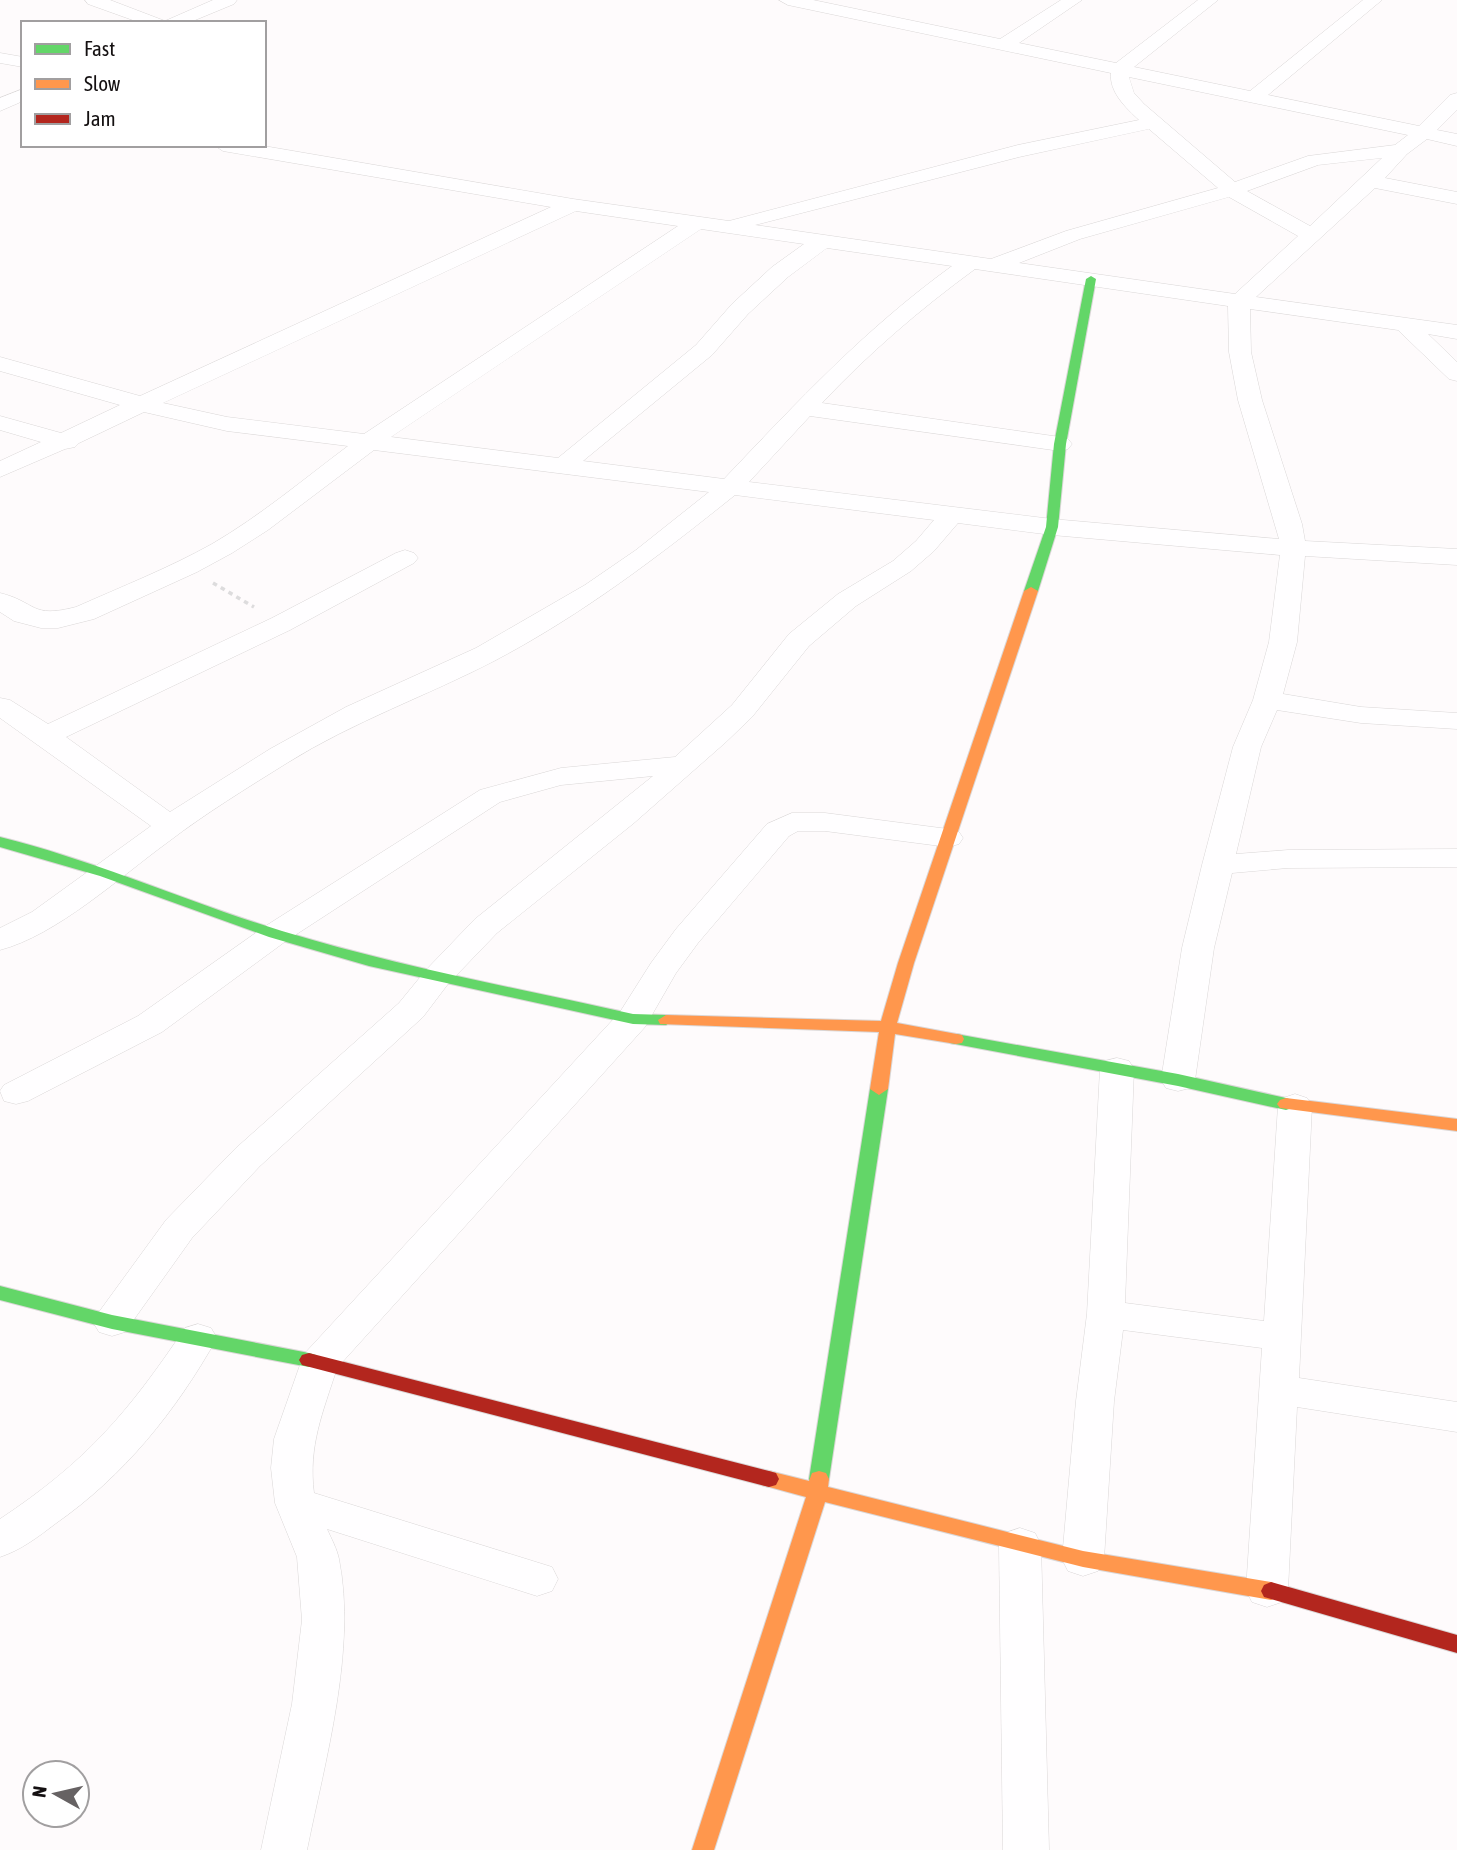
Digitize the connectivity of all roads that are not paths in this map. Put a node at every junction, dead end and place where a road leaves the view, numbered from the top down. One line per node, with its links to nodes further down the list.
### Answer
1 (94, 0): 9 (street)
2 (228, 0): 10 (street)
3 (788, 0): 8 (street)
4 (1073, 0): 11 (street)
5 (1209, 0): 14 (street)
6 (1373, 0): 16 (street)
7 (889, 6): 8 (street)
8 (873, 18): 11 (street)
9 (152, 21)
10 (178, 21)
11 (1005, 44): 14 (street)
12 (0, 58): 13 (street)
13 (21, 62)
14 (1121, 69): 16 (street); 20 (street)
15 (21, 95): 18 (street)
16 (1254, 97): 21 (street)
17 (1457, 99): 21 (street)
18 (0, 106): 19 (street)
19 (21, 111)
20 (1152, 122): 26 (street); 30 (street)
21 (1423, 133): 22 (street); 24 (street)
22 (1457, 140)
23 (235, 147): 28 (street)
24 (1400, 150): 25 (street); 26 (street)
25 (1371, 181): 27 (street); 31 (street)
26 (1232, 190): 31 (street); 33 (street)
27 (1457, 198)
28 (573, 205): 29 (street); 40 (street)
29 (698, 222): 30 (street); 43 (street)
30 (725, 226): 32 (street)
31 (1311, 235): 35 (street)
32 (824, 240): 33 (street); 46 (street)
33 (984, 263): 34 (street); 41 (street)
34 (1091, 279): 35 (street); 45 (street)
35 (1239, 301): 36 (street); 51 (street)
36 (1406, 326): 37 (street); 39 (street)
37 (1457, 332)
38 (0, 364): 40 (street)
39 (1457, 374)
40 (142, 404): 43 (street); 44 (street)
41 (804, 408): 45 (street); 48 (street)
42 (0, 423): 44 (street)
43 (370, 441): 46 (street); 55 (street)
44 (66, 442): 47 (street)
45 (1060, 444): 50 (street)
46 (564, 465): 48 (street)
47 (0, 470)
48 (731, 486): 49 (street); 61 (street)
49 (951, 515): 50 (street); 60 (street)
50 (1052, 527): 51 (street); 62 (street)
51 (1293, 548): 52 (street); 56 (street)
52 (1457, 557)
53 (405, 558): 59 (street)
54 (0, 601): 55 (street)
55 (11, 619)
56 (1267, 700): 58 (street); 65 (street)
57 (0, 706): 59 (street)
58 (1457, 721)
59 (46, 736): 61 (street)
60 (683, 765): 67 (street); 69 (street)
61 (170, 826): 66 (street)
62 (948, 838): 70 (street); 71 (street)
63 (0, 842): 66 (street)
64 (1457, 858): 65 (street)
65 (1217, 865): 73 (street)
66 (105, 873): 67 (street); 68 (street)
67 (275, 934): 69 (street); 74 (street)
68 (0, 940)
69 (437, 977): 70 (street); 79 (street)
70 (633, 1018): 71 (street); 82 (street)
71 (888, 1027): 72 (street); 85 (street)
72 (1118, 1069): 73 (street); 78 (street)
73 (1178, 1080): 75 (street)
74 (16, 1093)
75 (1295, 1106): 76 (street); 80 (street)
76 (1457, 1125)
77 (0, 1293): 79 (street)
78 (1106, 1314): 80 (street); 89 (street)
79 (112, 1322): 81 (street)
80 (1282, 1336): 83 (street)
81 (198, 1338): 82 (street); 87 (street)
82 (320, 1362): 85 (street); 86 (street)
83 (1277, 1389): 84 (street); 91 (street)
84 (1457, 1418)
85 (817, 1494): 88 (street); 94 (street)
86 (295, 1503): 90 (street); 93 (street)
87 (0, 1540)
88 (1020, 1545): 89 (street); 95 (street)
89 (1083, 1559): 91 (street)
90 (537, 1579)
91 (1267, 1590): 92 (street)
92 (1457, 1644)
93 (284, 1850)
94 (703, 1850)
95 (1026, 1850)

